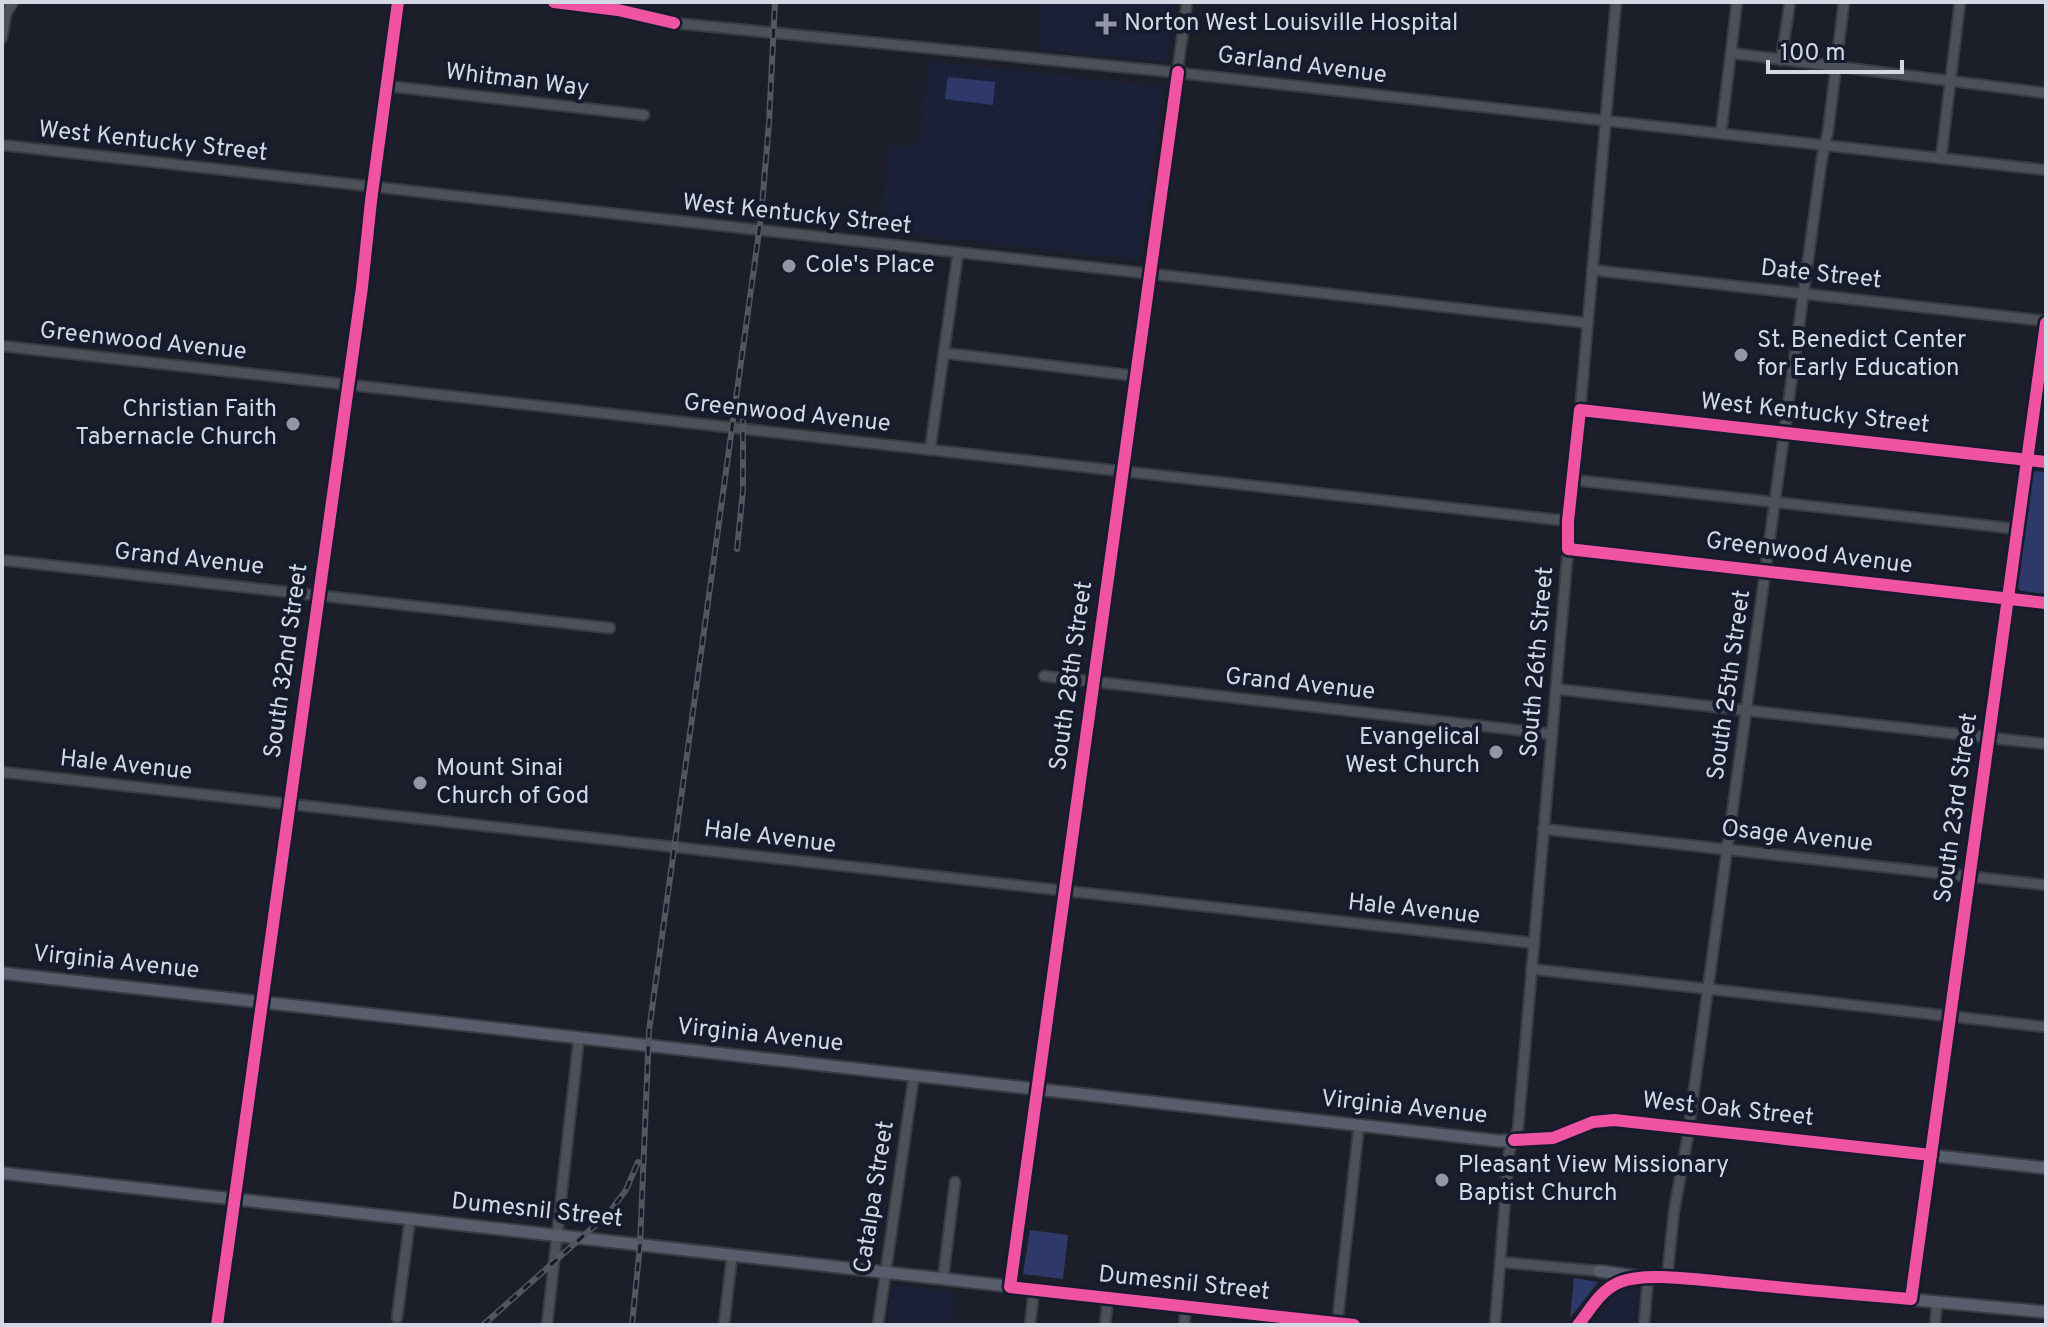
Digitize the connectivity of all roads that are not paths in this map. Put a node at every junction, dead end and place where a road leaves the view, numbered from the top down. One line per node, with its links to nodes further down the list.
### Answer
1 (4, 2): 12 (street)
2 (13, 2): 12 (street)
3 (398, 2): 19 (street, South 32nd Street)
4 (554, 2): 11 (street, Garland Avenue)
5 (1187, 2): 17 (street, South 28th Street)
6 (1616, 2): 22 (street, South 26th Street)
7 (1737, 2): 14 (street)
8 (1790, 2): 15 (street)
9 (1844, 2): 16 (street, South 25th Street)
10 (1960, 2): 18 (street)
11 (618, 6): 17 (street, Garland Avenue)
12 (6, 14): 13 (street)
13 (2, 38)
14 (1731, 53): 15 (street); 23 (street)
15 (1781, 60): 16 (street)
16 (1836, 68): 18 (street); 25 (street, South 25th Street)
17 (1178, 72): 22 (street, Garland Avenue); 31 (street, South 28th Street)
18 (1950, 83): 20 (street); 26 (street)
19 (387, 86): 21 (street, Whitman Way); 28 (street, South 32nd Street)
20 (2046, 93)
21 (644, 115)
22 (1605, 121): 23 (street, Garland Avenue); 30 (street, South 26th Street)
23 (1721, 133): 25 (street, Garland Avenue)
24 (2, 145): 28 (street, West Kentucky Street)
25 (1825, 145): 26 (street, Garland Avenue); 32 (street, South 25th Street)
26 (1941, 158): 27 (street, Garland Avenue)
27 (2046, 170)
28 (373, 186): 29 (street, West Kentucky Street); 38 (street, South 32nd Street)
29 (958, 253): 31 (street, West Kentucky Street); 36 (street)
30 (1592, 270): 32 (street, Date Street); 34 (street, South 26th Street)
31 (1150, 274): 34 (street, West Kentucky Street); 37 (street, South 28th Street)
32 (1804, 293): 33 (street, Date Street); 40 (street, South 25th Street)
33 (2046, 322): 42 (street, South 23rd Street)
34 (1588, 323): 39 (street, South 26th Street)
35 (2, 346): 38 (street, Greenwood Avenue)
36 (944, 353): 37 (street); 41 (street)
37 (1136, 376): 44 (street, South 28th Street)
38 (348, 385): 41 (street, Greenwood Avenue); 52 (street, South 32nd Street)
39 (1580, 410): 40 (street, West Kentucky Street); 45 (street, South 26th Street)
40 (1785, 433): 42 (street, West Kentucky Street); 46 (street, South 25th Street)
41 (930, 450): 44 (street, Greenwood Avenue)
42 (2027, 460): 43 (street, West Kentucky Street); 48 (street, South 23rd Street)
43 (2046, 462)
44 (1122, 472): 47 (street, Greenwood Avenue); 57 (street, South 28th Street)
45 (1574, 480): 46 (street); 47 (street, South 26th Street)
46 (1775, 502): 48 (street); 51 (street, South 25th Street)
47 (1568, 521): 49 (street, South 26th Street)
48 (2018, 529): 53 (street, South 23rd Street)
49 (1568, 549): 51 (street, Greenwood Avenue); 58 (street, South 26th Street)
50 (2, 560): 52 (street, Grand Avenue)
51 (1765, 571): 53 (street, Greenwood Avenue); 59 (street, South 25th Street)
52 (318, 594): 55 (street, Grand Avenue); 64 (street, South 32nd Street)
53 (2008, 599): 54 (street, Greenwood Avenue); 61 (street, South 23rd Street)
54 (2046, 603)
55 (610, 628)
56 (1044, 676): 57 (street, Grand Avenue)
57 (1093, 682): 60 (street, Grand Avenue); 69 (street, South 28th Street)
58 (1556, 689): 59 (street); 60 (street, South 26th Street)
59 (1746, 710): 61 (street); 66 (street, South 25th Street)
60 (1552, 734): 65 (street, South 26th Street)
61 (1989, 738): 62 (street); 67 (street, South 23rd Street)
62 (2046, 744)
63 (2, 772): 64 (street, Hale Avenue)
64 (290, 804): 69 (street, Hale Avenue); 74 (street, South 32nd Street)
65 (1543, 829): 66 (street, Osage Avenue); 70 (street, South 26th Street)
66 (1727, 850): 67 (street, Osage Avenue); 73 (street, South 25th Street)
67 (1970, 877): 68 (street, Osage Avenue); 75 (street, South 23rd Street)
68 (2046, 885)
69 (1064, 892): 70 (street, Hale Avenue); 79 (street, South 28th Street)
70 (1534, 943): 71 (street, South 26th Street)
71 (1531, 969): 73 (street); 82 (street, South 26th Street)
72 (2, 973): 74 (main road, Virginia Avenue)
73 (1708, 989): 75 (street); 81 (street, South 25th Street)
74 (261, 1002): 77 (main road, Virginia Avenue); 87 (street, South 32nd Street)
75 (1951, 1016): 76 (street); 83 (street, South 23rd Street)
76 (2046, 1027)
77 (579, 1037): 78 (main road, Virginia Avenue); 89 (street)
78 (914, 1075): 79 (main road, Virginia Avenue); 93 (street, Catalpa Street)
79 (1037, 1089): 80 (main road, Virginia Avenue); 97 (street, South 28th Street)
80 (1359, 1125): 82 (main road, Virginia Avenue); 105 (street)
81 (1688, 1128): 82 (main road, West Oak Street); 83 (main road, West Oak Street); 95 (street, South 25th Street)
82 (1514, 1140): 91 (street, South 26th Street)
83 (1931, 1155): 84 (main road, West Oak Street); 100 (street, South 23rd Street)
84 (2046, 1168)
85 (2, 1173): 87 (main road, Dumesnil Street)
86 (955, 1182): 96 (street)
87 (234, 1199): 88 (main road, Dumesnil Street); 106 (street, South 32nd Street)
88 (410, 1219): 89 (main road, Dumesnil Street); 104 (street)
89 (557, 1235): 90 (main road, Dumesnil Street); 107 (street)
90 (732, 1256): 93 (main road, Dumesnil Street); 108 (street)
91 (1500, 1262): 92 (street); 114 (street, South 26th Street)
92 (1599, 1271): 94 (main road)
93 (885, 1272): 96 (main road, Dumesnil Street); 109 (street, Catalpa Street)
94 (1648, 1278): 95 (main road); 115 (main road); 116 (street)
95 (1667, 1278): 100 (main road)
96 (943, 1279): 97 (main road, Dumesnil Street)
97 (1010, 1287): 98 (main road, Dumesnil Street)
98 (1034, 1290): 99 (main road, Dumesnil Street); 110 (street)
99 (1108, 1298): 102 (main road, Dumesnil Street); 111 (street)
100 (1911, 1299): 101 (main road)
101 (1937, 1302): 103 (main road); 117 (street)
102 (1186, 1307): 105 (main road, Dumesnil Street); 112 (street)
103 (2046, 1312)
104 (397, 1318)
105 (1337, 1324): 113 (main road, Dumesnil Street)
106 (217, 1325)
107 (547, 1325)
108 (724, 1325)
109 (878, 1325)
110 (1030, 1325)
111 (1105, 1325)
112 (1184, 1325)
113 (1354, 1325)
114 (1495, 1325)
115 (1578, 1325)
116 (1644, 1325)
117 (1935, 1325)

